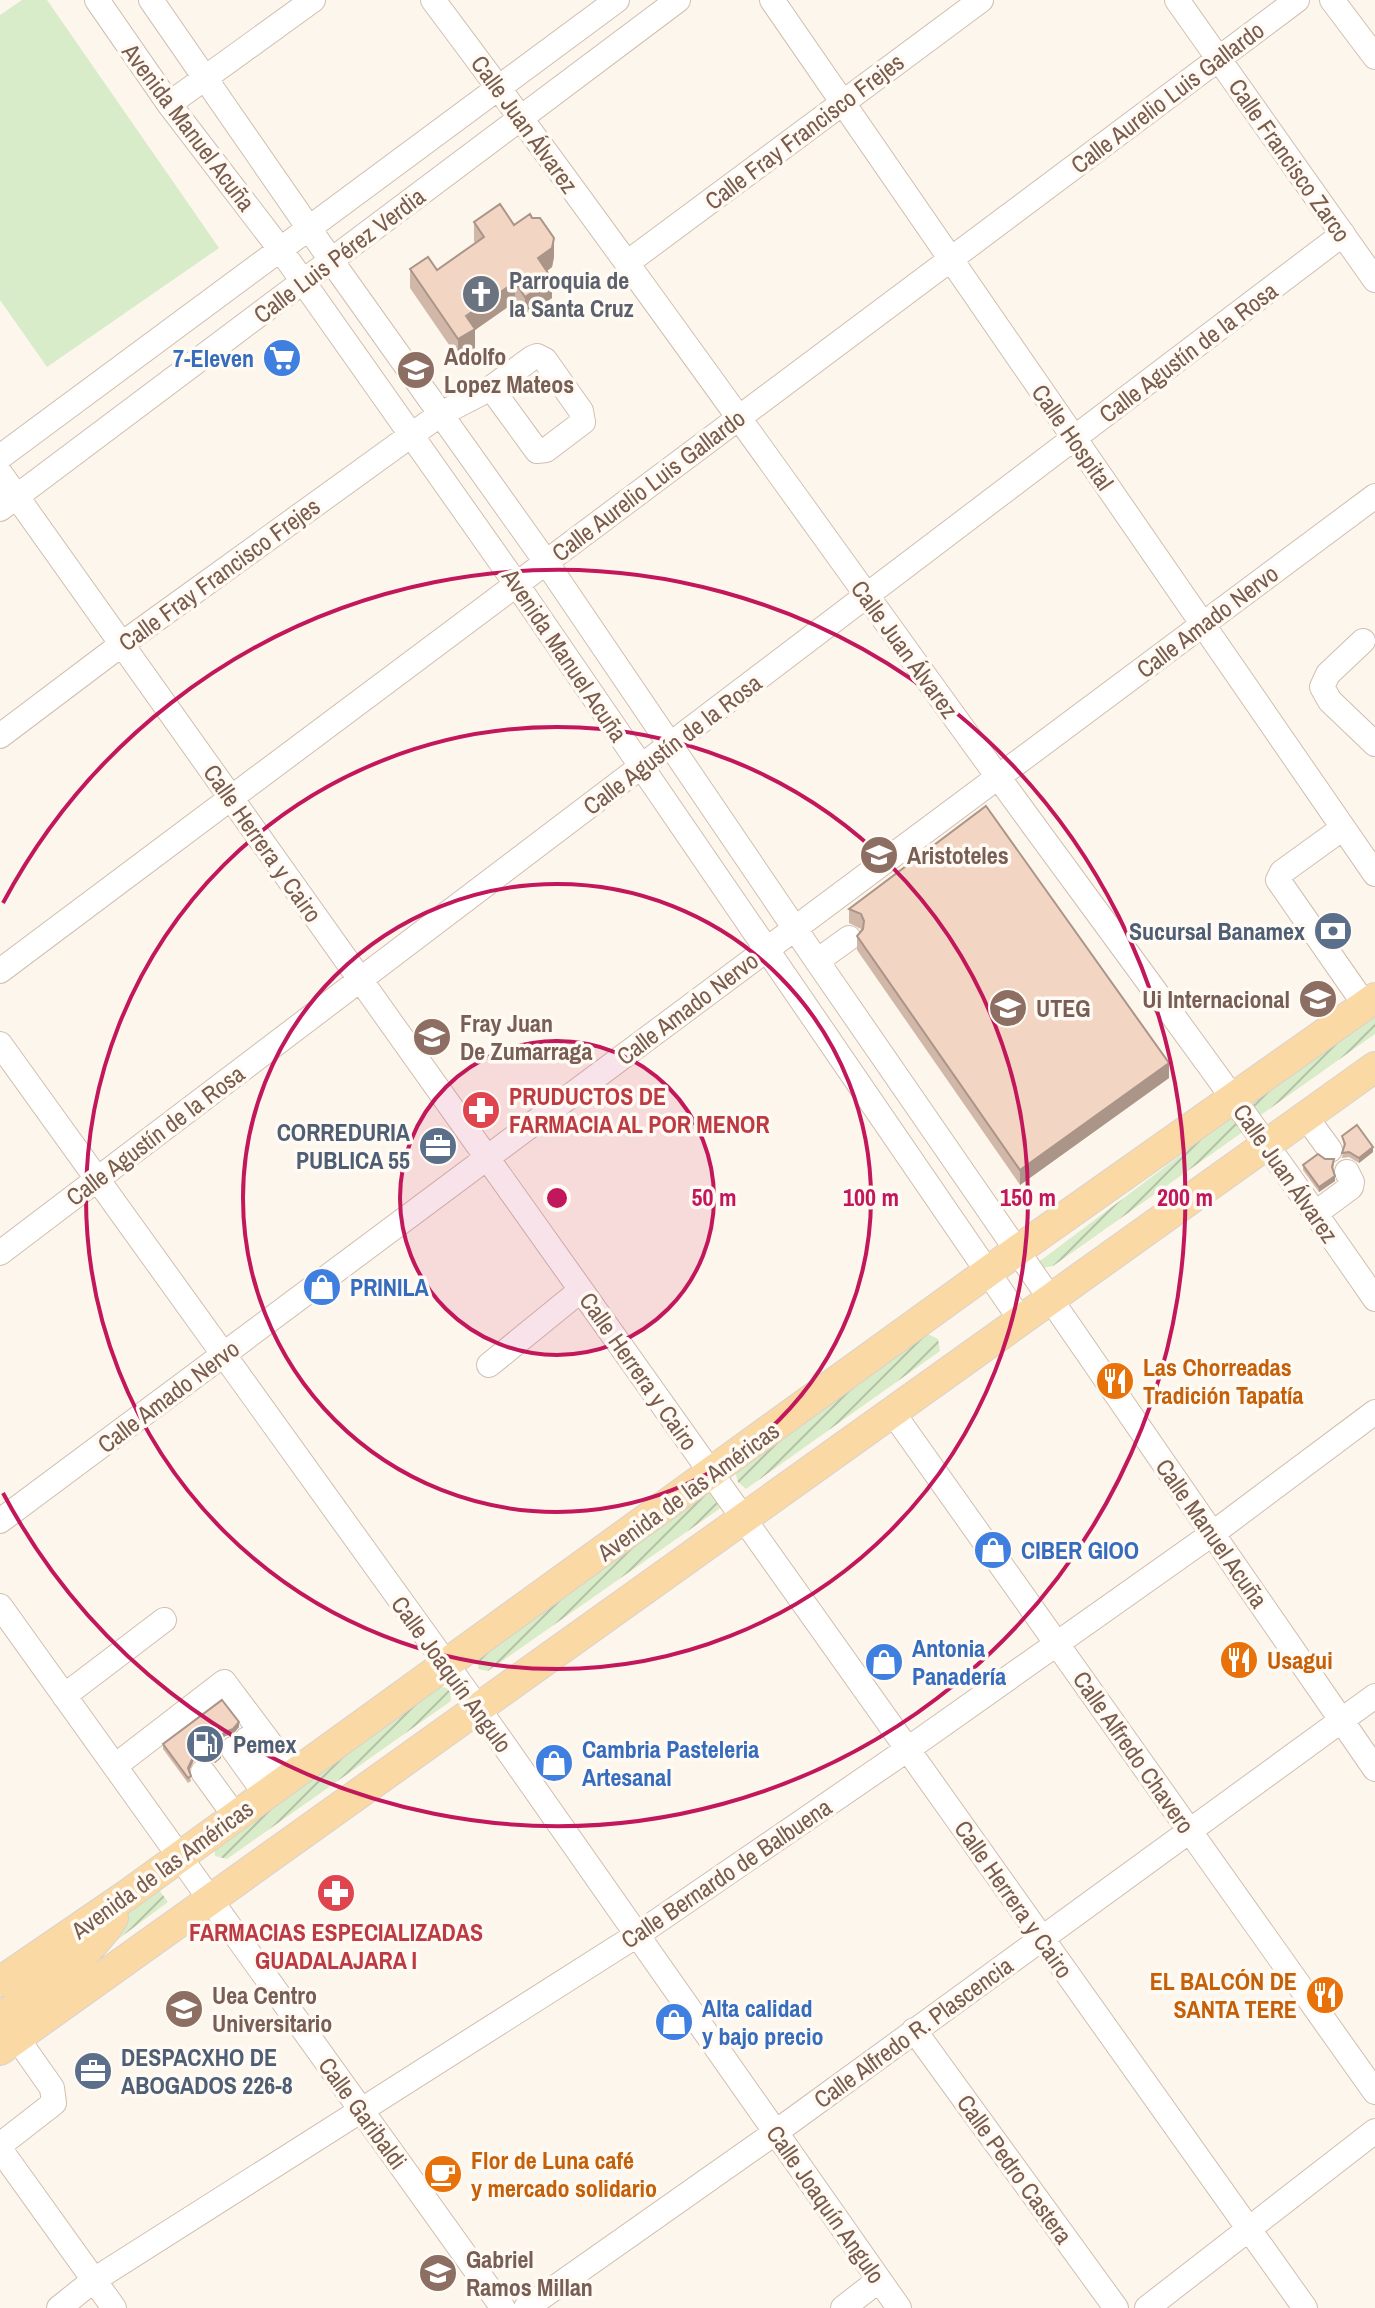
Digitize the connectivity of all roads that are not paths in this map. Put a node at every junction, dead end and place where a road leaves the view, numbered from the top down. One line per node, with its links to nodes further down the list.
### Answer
1 (97, 0): 17 (street, Avenida Manuel Acuña)
2 (151, 0): 14 (street, Avenida Manuel Acuña)
3 (313, 0): 14 (street)
4 (433, 0): 15 (street, Calle Juan Álvarez)
5 (617, 0): 15 (street, Calle Luis Pérez Verdia)
6 (678, 0): 18 (street, Calle Luis Pérez Verdia)
7 (772, 0): 16 (street, Calle Hospital)
8 (981, 0): 16 (street, Calle Fray Francisco Frejes)
9 (1177, 0): 13 (street, Calle Francisco Zarco)
10 (1297, 0): 13 (street, Calle Aurelio Luis Gallardo)
11 (1332, 0): 12 (street)
12 (1375, 57)
13 (1219, 58): 20 (street, Calle Francisco Zarco); 22 (street, Calle Aurelio Luis Gallardo)
14 (205, 78): 17 (street); 19 (street, Avenida Manuel Acuña)
15 (499, 88): 18 (street, Calle Juan Álvarez); 19 (street, Calle Luis Pérez Verdia)
16 (843, 103): 22 (street, Calle Hospital); 24 (street, Calle Fray Francisco Frejes)
17 (169, 104): 21 (street, Avenida Manuel Acuña)
18 (520, 119): 23 (street, Calle Luis Pérez Verdia); 24 (street, Calle Juan Álvarez)
19 (309, 228): 21 (street, Calle Luis Pérez Verdia); 23 (street, Avenida Manuel Acuña)
20 (1343, 234): 25 (street, Calle Francisco Zarco); 31 (street, Calle Agustín de la Rosa)
21 (280, 249): 26 (street, Avenida Manuel Acuña); 32 (street, Calle Luis Pérez Verdia)
22 (950, 259): 29 (street, Calle Aurelio Luis Gallardo); 31 (street, Calle Hospital)
23 (331, 260): 26 (street, Calle Luis Pérez Verdia); 28 (street, Avenida Manuel Acuña)
24 (627, 263): 29 (street, Calle Juan Álvarez)
25 (1375, 280)
26 (303, 281): 30 (street, Avenida Manuel Acuña); 35 (street, Calle Luis Pérez Verdia)
27 (491, 388): 28 (street, Calle Fray Francisco Frejes)
28 (441, 414): 30 (street, Calle Fray Francisco Frejes); 36 (street, Avenida Manuel Acuña)
29 (738, 418): 36 (street, Calle Aurelio Luis Gallardo); 38 (street, Calle Juan Álvarez)
30 (410, 436): 37 (street, Avenida Manuel Acuña); 41 (street, Calle Fray Francisco Frejes)
31 (1074, 438): 38 (street, Calle Agustín de la Rosa); 39 (street, Calle Hospital)
32 (0, 457)
33 (0, 473): 35 (street, Calle Herrera y Cairo)
34 (1375, 496): 39 (street, Calle Amado Nervo)
35 (8, 503): 41 (street, Calle Herrera y Cairo)
36 (546, 562): 37 (street, Calle Aurelio Luis Gallardo); 44 (street, Avenida Manuel Acuña)
37 (517, 585): 45 (street, Avenida Manuel Acuña); 47 (street, Calle Aurelio Luis Gallardo)
38 (866, 596): 44 (street, Calle Agustín de la Rosa); 46 (street, Calle Juan Álvarez)
39 (1203, 624): 46 (street, Calle Amado Nervo); 48 (street, Calle Hospital)
40 (1363, 641): 43 (street)
41 (122, 644): 42 (street, Calle Fray Francisco Frejes); 47 (street, Calle Herrera y Cairo)
42 (0, 736)
43 (1375, 744)
44 (669, 746): 45 (street, Calle Agustín de la Rosa); 50 (street, Avenida Manuel Acuña)
45 (641, 767): 52 (street, Avenida Manuel Acuña); 55 (street, Calle Agustín de la Rosa)
46 (998, 777): 50 (street, Calle Amado Nervo); 59 (street, Calle Juan Álvarez)
47 (231, 798): 54 (street, Calle Aurelio Luis Gallardo); 55 (street, Calle Herrera y Cairo)
48 (1343, 828): 49 (street, Calle Hospital); 56 (street)
49 (1375, 874)
50 (795, 927): 52 (street, Calle Amado Nervo); 53 (street, Avenida Manuel Acuña)
51 (849, 938): 53 (street)
52 (765, 949): 63 (street, Calle Amado Nervo); 69 (street, Avenida Manuel Acuña)
53 (817, 961): 67 (street, Avenida Manuel Acuña)
54 (0, 971)
55 (361, 979): 63 (street, Calle Herrera y Cairo); 65 (street, Calle Agustín de la Rosa)
56 (1370, 1001): 59 (main road, Avenida de las Américas)
57 (0, 1044): 65 (street, Calle Joaquín Angulo)
58 (1375, 1067): 60 (main road)
59 (1233, 1098): 61 (street, Calle Juan Álvarez); 67 (main road, Avenida de las Américas)
60 (1306, 1117): 61 (main road); 62 (street)
61 (1267, 1145): 66 (street, Calle Juan Álvarez); 71 (main road)
62 (1330, 1150)
63 (487, 1158): 70 (street, Calle Herrera y Cairo); 74 (street, Calle Amado Nervo)
64 (1347, 1172): 66 (street)
65 (97, 1179): 68 (street, Calle Agustín de la Rosa); 74 (street, Calle Joaquín Angulo)
66 (1316, 1213): 72 (street, Calle Juan Álvarez)
67 (1018, 1250): 69 (main road, Avenida de las Américas); 71 (street, Avenida Manuel Acuña)
68 (0, 1253)
69 (988, 1273): 73 (street, Avenida Manuel Acuña); 78 (main road, Avenida de las Américas)
70 (581, 1290): 75 (street); 78 (street, Calle Herrera y Cairo)
71 (1050, 1298): 73 (main road); 81 (street, Calle Manuel Acuña)
72 (1375, 1299)
73 (1020, 1319): 77 (main road)
74 (223, 1355): 80 (street, Calle Amado Nervo); 85 (street, Calle Joaquín Angulo)
75 (489, 1365)
76 (1375, 1412): 81 (street, Calle Bernardo de Balbuena)
77 (893, 1413): 79 (main road); 84 (street, Calle Alfredo Chavero)
78 (712, 1474): 79 (street, Calle Herrera y Cairo); 85 (main road, Avenida de las Américas)
79 (743, 1518): 89 (main road); 92 (street, Calle Herrera y Cairo)
80 (0, 1521)
81 (1212, 1534): 84 (street, Calle Bernardo de Balbuena); 90 (street, Calle Manuel Acuña)
82 (0, 1606): 86 (street, Calle Garibaldi)
83 (164, 1620): 86 (street)
84 (1056, 1642): 92 (street, Calle Bernardo de Balbuena); 98 (street, Calle Alfredo Chavero)
85 (444, 1665): 89 (street, Calle Joaquín Angulo); 96 (main road, Avenida de las Américas)
86 (64, 1696): 93 (street, Calle Garibaldi)
87 (1375, 1696): 90 (street, Calle Alfredo R. Plascencia)
88 (206, 1702): 93 (street); 93 (street); 96 (street)
89 (478, 1708): 101 (main road); 102 (street, Calle Joaquín Angulo)
90 (1341, 1721): 94 (street, Calle Manuel Acuña); 98 (street, Calle Alfredo R. Plascencia)
91 (240, 1744): 96 (street)
92 (908, 1749): 102 (street, Calle Bernardo de Balbuena); 103 (street, Calle Herrera y Cairo)
93 (110, 1759): 99 (street, Calle Garibaldi)
94 (1375, 1769)
95 (203, 1772): 97 (street)
96 (279, 1784): 97 (main road, Avenida de las Américas)
97 (235, 1816): 99 (main road, Avenida de las Américas)
98 (1189, 1829): 103 (street, Calle Alfredo R. Plascencia); 107 (street, Calle Alfredo Chavero)
99 (179, 1856): 100 (main road, Avenida de las Américas); 101 (street, Calle Garibaldi)
100 (127, 1895): 104 (main road, Avenida de las Américas); 106 (main road)
101 (210, 1899): 106 (main road); 108 (street, Calle Garibaldi)
102 (637, 1935): 108 (street, Calle Bernardo de Balbuena); 110 (street, Calle Joaquín Angulo)
103 (1042, 1938): 105 (street, Calle Alfredo R. Plascencia); 112 (street, Calle Herrera y Cairo)
104 (0, 1982)
105 (914, 2030): 110 (street, Calle Alfredo R. Plascencia); 121 (street, Calle Pedro Castera)
106 (6, 2036): 111 (street)
107 (1375, 2092)
108 (362, 2111): 113 (street, Calle Bernardo de Balbuena); 117 (street, Calle Garibaldi)
109 (1375, 2131): 112 (street)
110 (776, 2132): 114 (street, Calle Joaquín Angulo); 118 (street, Calle Alfredo R. Plascencia)
111 (0, 2147): 113 (street)
112 (1248, 2228): 122 (street); 123 (street, Calle Herrera y Cairo)
113 (94, 2280): 115 (street, Calle Bernardo de Balbuena); 116 (street)
114 (879, 2280): 119 (street); 120 (street, Calle Joaquín Angulo)
115 (59, 2308)
116 (114, 2308)
117 (503, 2308)
118 (526, 2308)
119 (843, 2308)
120 (899, 2308)
121 (1116, 2308)
122 (1147, 2308)
123 (1305, 2308)

